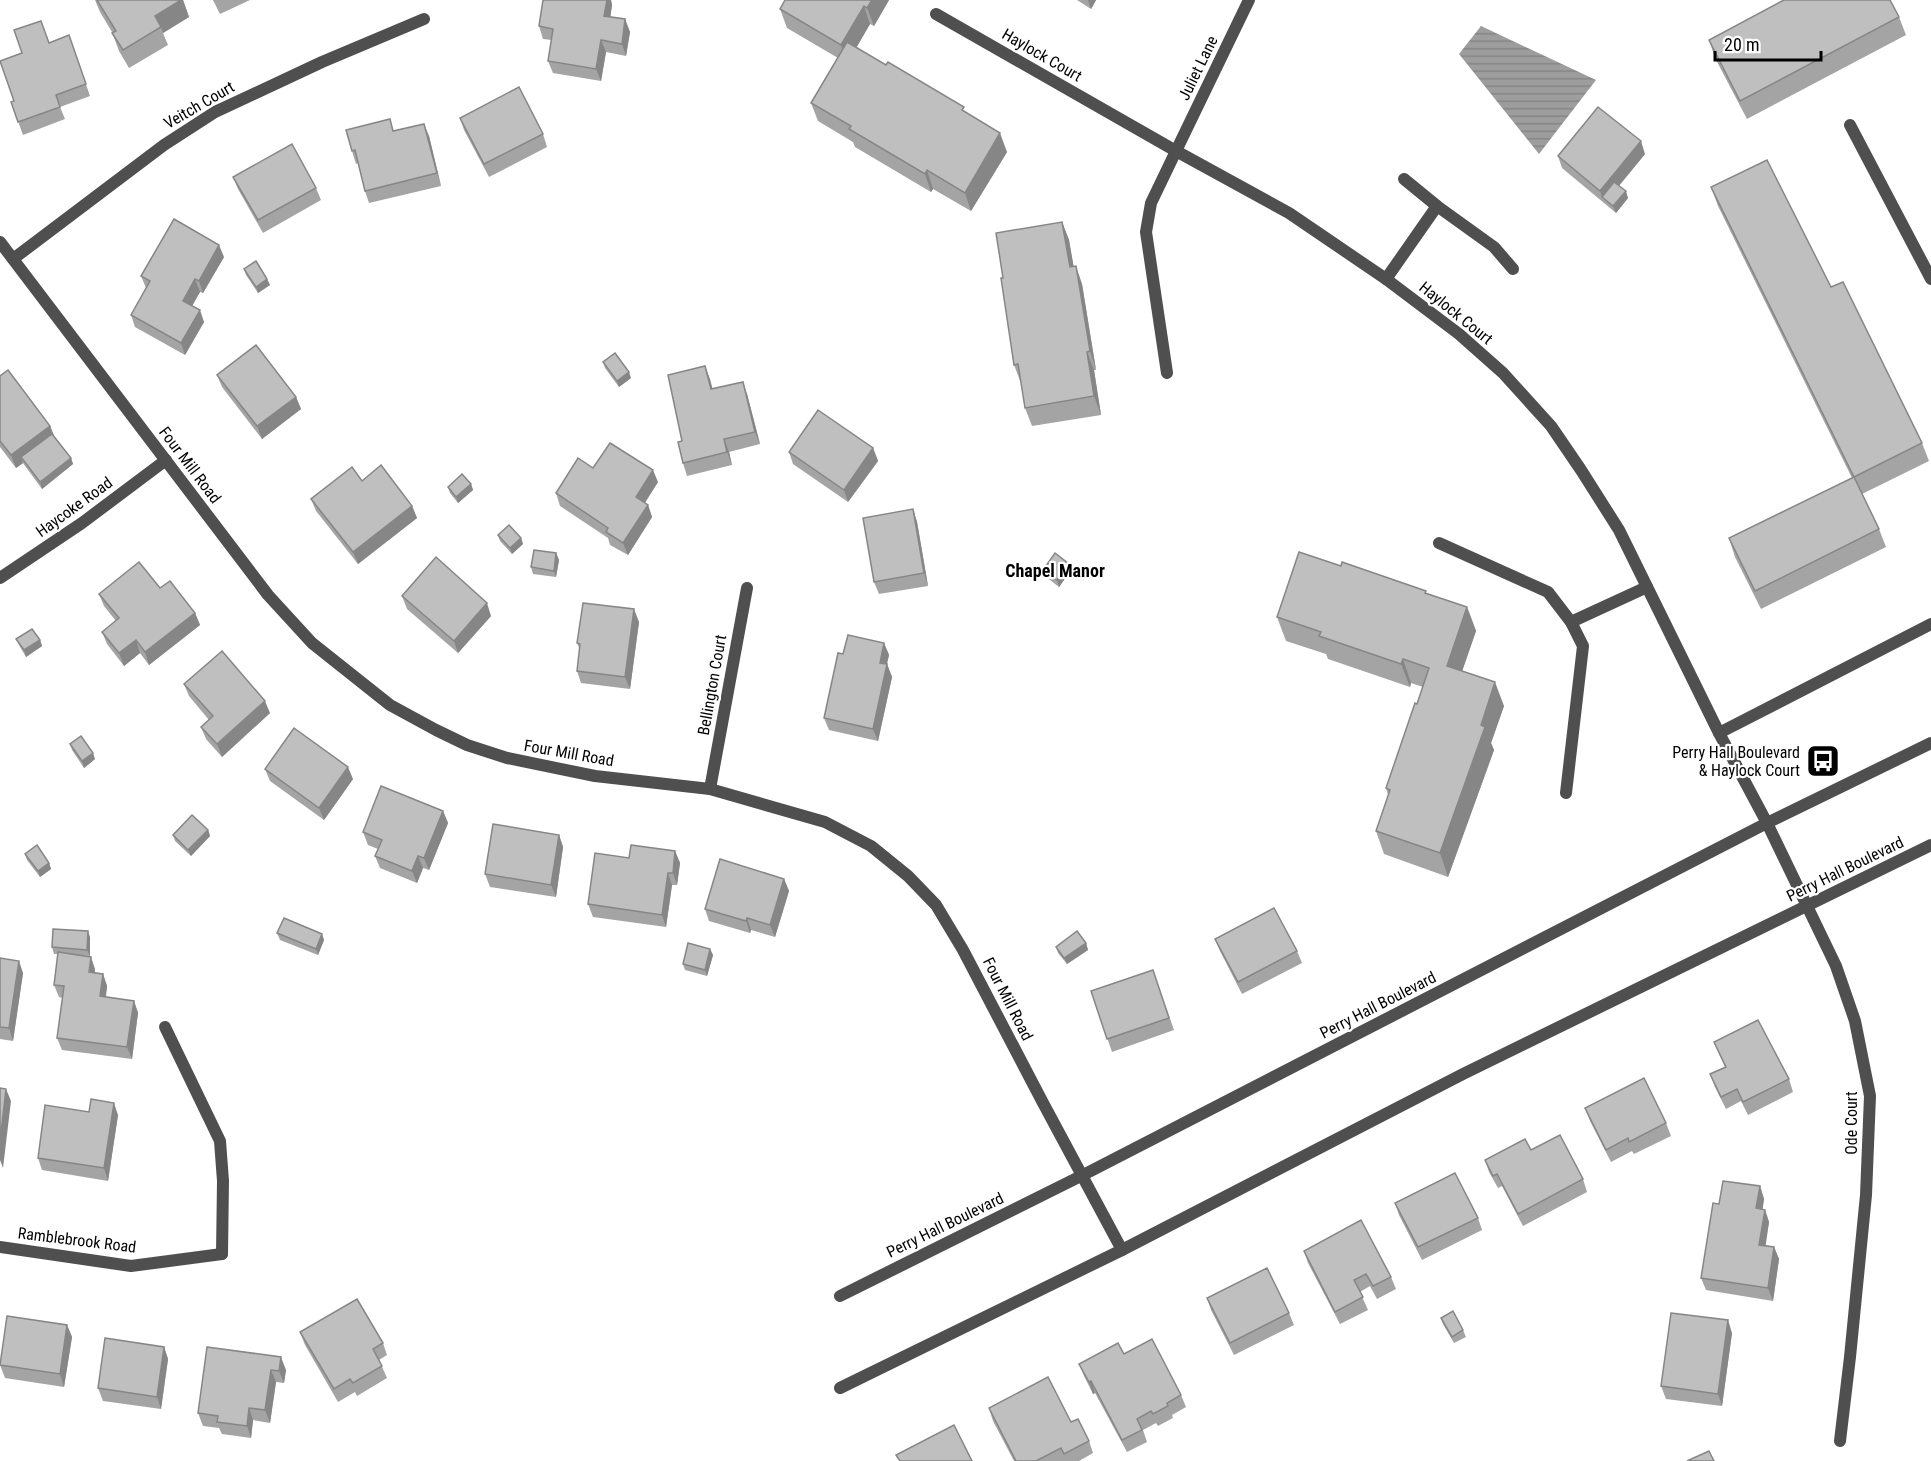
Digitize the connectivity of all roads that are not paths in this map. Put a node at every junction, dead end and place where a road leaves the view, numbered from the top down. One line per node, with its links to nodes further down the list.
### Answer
1 (1249, 0): 5 (street, Juliet Lane)
2 (936, 14): 5 (street, Haylock Court)
3 (424, 19): 9 (street, Veitch Court)
4 (1850, 125): 12 (street)
5 (1176, 151): 11 (street, Haylock Court); 13 (street, Juliet Lane)
6 (1404, 179): 7 (street)
7 (1437, 206): 10 (street); 11 (street)
8 (0, 242): 9 (street, Four Mill Road)
9 (13, 259): 14 (street, Four Mill Road)
10 (1513, 268)
11 (1386, 279): 17 (street, Haylock Court)
12 (1931, 279)
13 (1167, 373)
14 (166, 460): 16 (street, Haycoke Road); 23 (street, Four Mill Road)
15 (1438, 543): 19 (street)
16 (0, 578)
17 (1647, 587): 19 (street); 21 (street, Haylock Court)
18 (747, 588): 23 (street, Bellington Court)
19 (1571, 622): 24 (street)
20 (1931, 624): 21 (street)
21 (1719, 733): 25 (street, Haylock Court)
22 (1931, 743): 25 (street, Perry Hall Boulevard)
23 (710, 789): 29 (street, Four Mill Road)
24 (1566, 793)
25 (1767, 823): 27 (street, Ode Court); 29 (street, Perry Hall Boulevard)
26 (1931, 845): 27 (street, Perry Hall Boulevard)
27 (1807, 907): 31 (street, Perry Hall Boulevard); 34 (street, Ode Court)
28 (165, 1027): 30 (street, Ramblebrook Road)
29 (1083, 1175): 31 (street, Four Mill Road); 32 (street, Perry Hall Boulevard)
30 (0, 1247)
31 (1122, 1250): 33 (street, Perry Hall Boulevard)
32 (840, 1296)
33 (840, 1388)
34 (1840, 1441)

